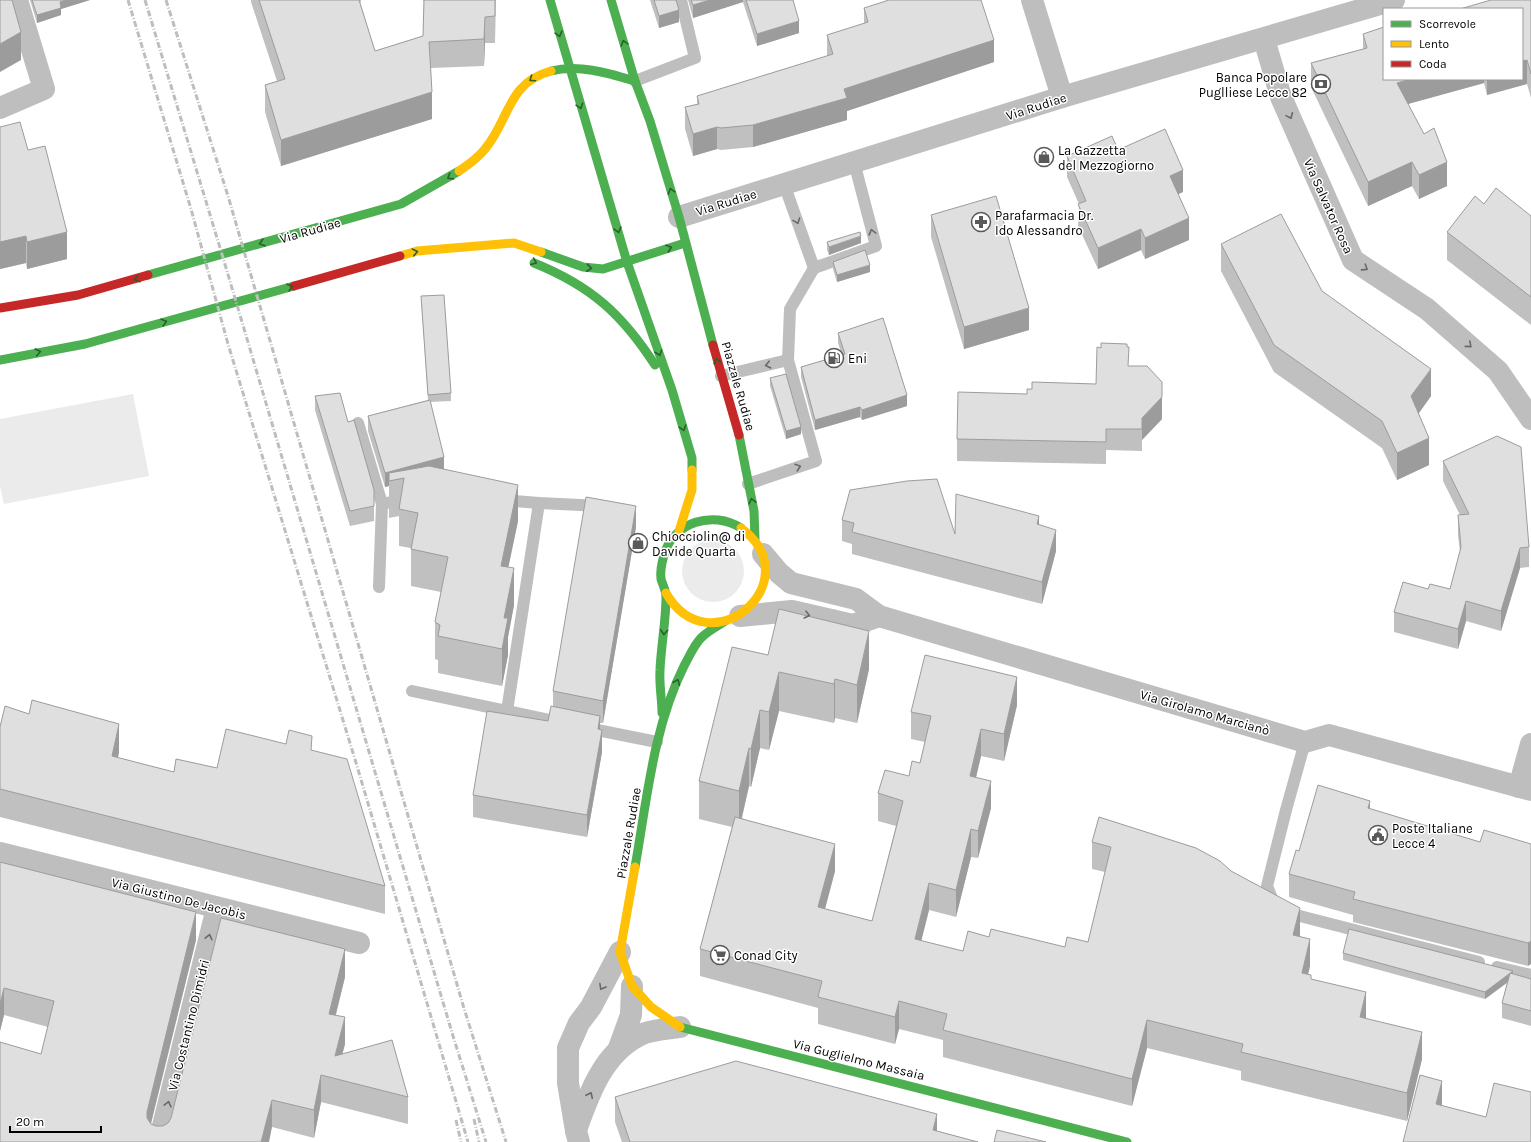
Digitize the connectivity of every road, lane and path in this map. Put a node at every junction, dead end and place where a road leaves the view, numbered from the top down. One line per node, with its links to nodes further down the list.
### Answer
1 (17, 0): 11 (street)
2 (550, 0): 8 (main road, Piazzale Rudiae, one-way to 8)
3 (611, 0): 9 (main road, Piazzale Rudiae, one-way to 3)
4 (681, 0): 9 (lane)
5 (1032, 0): 10 (street)
6 (1394, 0): 7 (street, Via Rudiae)
7 (1264, 39): 10 (street, Via Rudiae); 26 (street, Via Salvator Rosa, one-way to 26)
8 (569, 68): 9 (main road); 19 (main road, Piazzale Rudiae, one-way to 19); 21 (main road, Via Rudiae, one-way to 21)
9 (635, 81): 14 (main road, Piazzale Rudiae, one-way to 9)
10 (1062, 97): 12 (street, Via Rudiae)
11 (0, 108)
12 (854, 162): 13 (street, Via Rudiae); 20 (lane, one-way to 12)
13 (784, 184): 14 (street, Via Rudiae); 20 (lane, one-way to 20)
14 (679, 217): 15 (main road, Piazzale Rudiae)
15 (685, 243): 19 (main road, one-way to 15); 24 (main road, Piazzale Rudiae, one-way to 15)
16 (485, 244): 17 (main road); 19 (main road, one-way to 19); 22 (main road, one-way to 16)
17 (511, 253)
18 (523, 258): 25 (main road, one-way to 25)
19 (627, 262): 25 (main road, Piazzale Rudiae, one-way to 25)
20 (814, 268): 23 (lane)
21 (0, 308)
22 (0, 360)
23 (788, 360): 24 (lane, one-way to 24); 28 (lane, one-way to 23)
24 (722, 376): 28 (main road, Piazzale Rudiae)
25 (672, 390): 34 (main road, Piazzale Rudiae, one-way to 34)
26 (1531, 418)
27 (358, 422): 31 (lane)
28 (748, 484): 35 (main road, Piazzale Rudiae, one-way to 28)
29 (416, 497): 31 (lane)
30 (492, 499): 32 (lane)
31 (382, 504): 36 (lane)
32 (539, 504): 33 (lane); 41 (lane)
33 (609, 506)
34 (679, 531): 35 (main road, Piazzale Rudiae); 37 (main road, Piazzale Rudiae)
35 (759, 547): 38 (street, Via Girolamo Marcianò); 39 (main road, Piazzale Rudiae)
36 (379, 588)
37 (666, 593): 39 (main road, Piazzale Rudiae); 42 (main road, Piazzale Rudiae, one-way to 42)
38 (879, 616): 39 (street, one-way to 38); 44 (street, Via Girolamo Marcianò)
39 (732, 619): 42 (main road, Piazzale Rudiae, one-way to 39)
40 (412, 691): 41 (lane)
41 (507, 710): 43 (lane)
42 (663, 718): 43 (main road, Piazzale Rudiae)
43 (657, 742): 50 (main road, Piazzale Rudiae)
44 (1306, 742): 46 (street); 51 (lane)
45 (1531, 744): 46 (street)
46 (1525, 788)
47 (0, 853): 48 (street, Via Giustino De Jacobis)
48 (216, 908): 49 (street, Via Giustino De Jacobis); 56 (street, Via Costantino Dimidri, one-way to 48)
49 (359, 943)
50 (620, 952): 52 (main road, Via Guglielmo Massaia); 55 (street, one-way to 55)
51 (1531, 975)
52 (632, 986): 53 (main road, Via Guglielmo Massaia); 54 (street)
53 (680, 1027): 54 (street); 57 (main road, Via Guglielmo Massaia)
54 (619, 1048): 55 (street, one-way to 54)
55 (578, 1137)
56 (159, 1142)
57 (1127, 1142)

